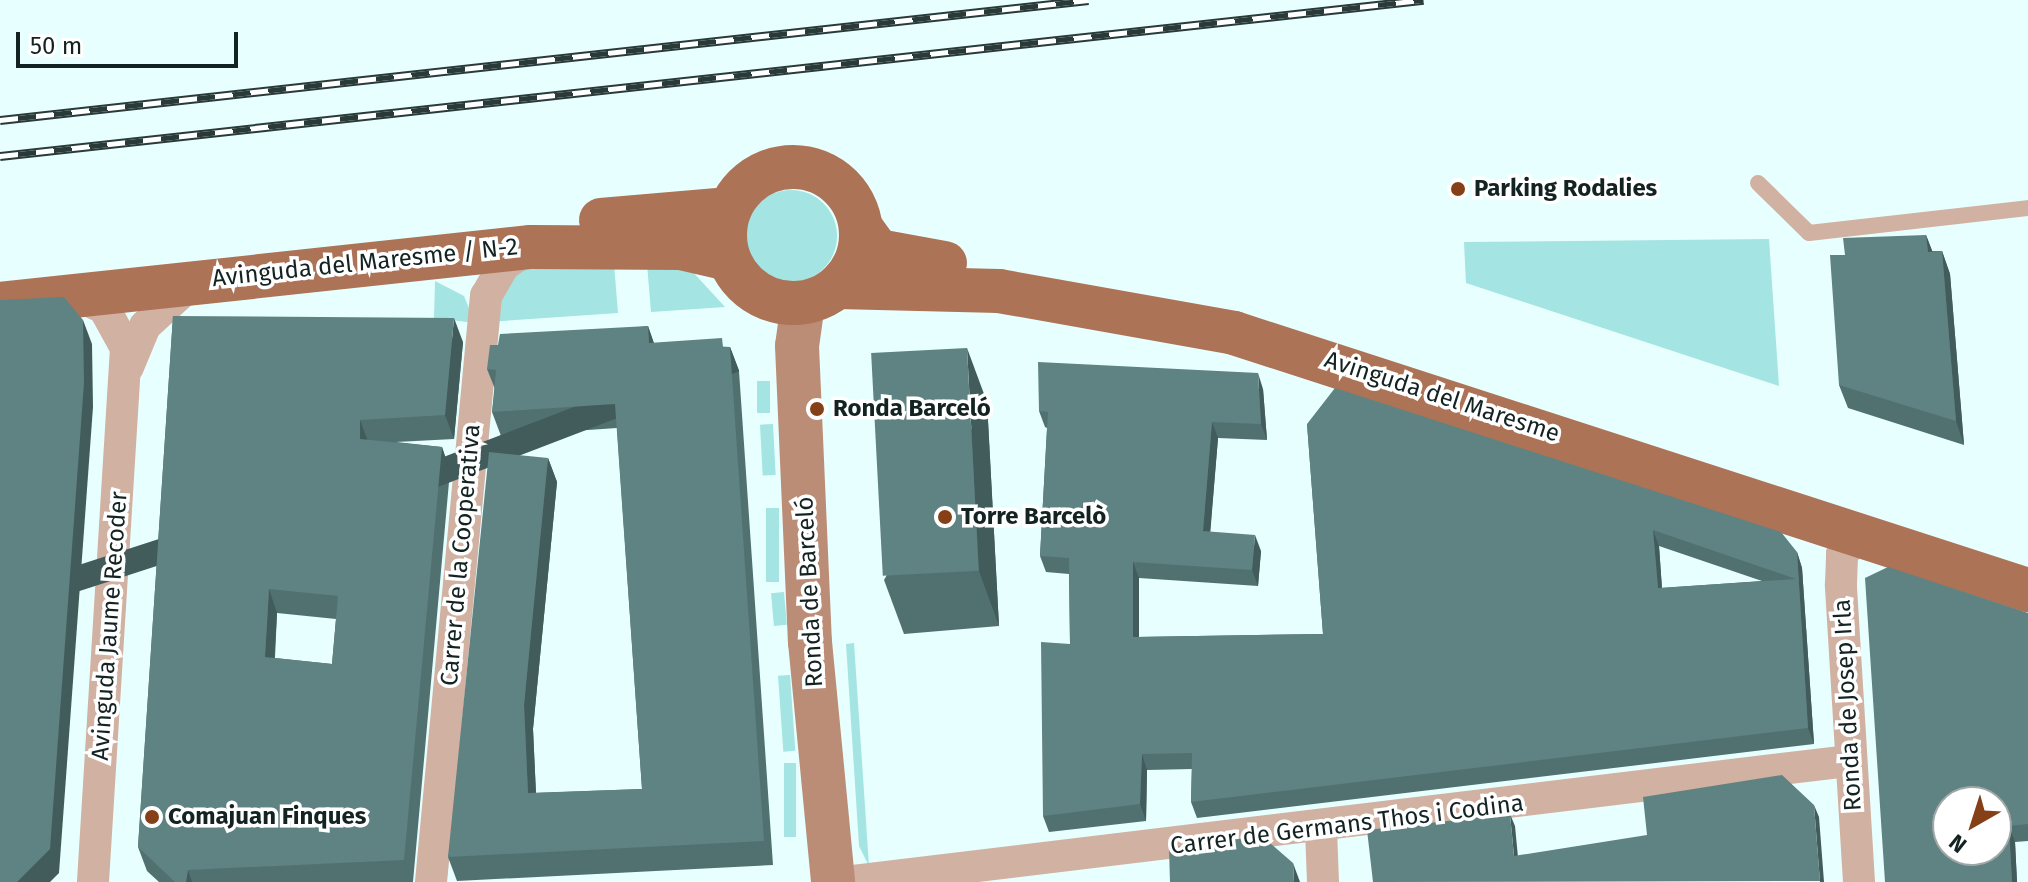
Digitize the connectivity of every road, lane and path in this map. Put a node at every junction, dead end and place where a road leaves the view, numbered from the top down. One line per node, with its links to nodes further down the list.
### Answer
1 (1758, 183): 2 (lane)
2 (2028, 208)
3 (730, 209): 4 (main road); 6 (main road); 7 (main road, Avinguda del Maresme / N-2)
4 (862, 229): 10 (main road); 14 (main road, Avinguda del Maresme)
5 (531, 247): 6 (main road, Avinguda del Maresme / N-2); 8 (main road, Avinguda del Maresme / N-2); 19 (street, Carrer de la Cooperativa)
6 (729, 259): 10 (main road)
7 (0, 275)
8 (196, 280): 9 (main road, Avinguda del Maresme / N-2); 12 (street, Avinguda Jaume Recoder)
9 (74, 294): 11 (main road, Avinguda del Maresme / N-2); 12 (street, Avinguda Jaume Recoder)
10 (821, 295): 13 (main road, Avinguda del Maresme); 20 (street, Ronda de Barceló)
11 (0, 304)
12 (127, 370): 18 (street, Avinguda Jaume Recoder)
13 (1859, 535): 15 (main road, Avinguda del Maresme); 16 (street, Ronda de Josep Irla)
14 (2028, 561)
15 (2028, 590)
16 (1848, 761): 17 (street, Carrer de Germans Thos i Codina); 23 (street, Ronda de Josep Irla)
17 (1321, 830): 21 (street, Carrer de Germans Thos i Codina); 22 (street)
18 (93, 882)
19 (431, 882)
20 (833, 882)
21 (845, 882)
22 (1323, 882)
23 (1859, 882)

